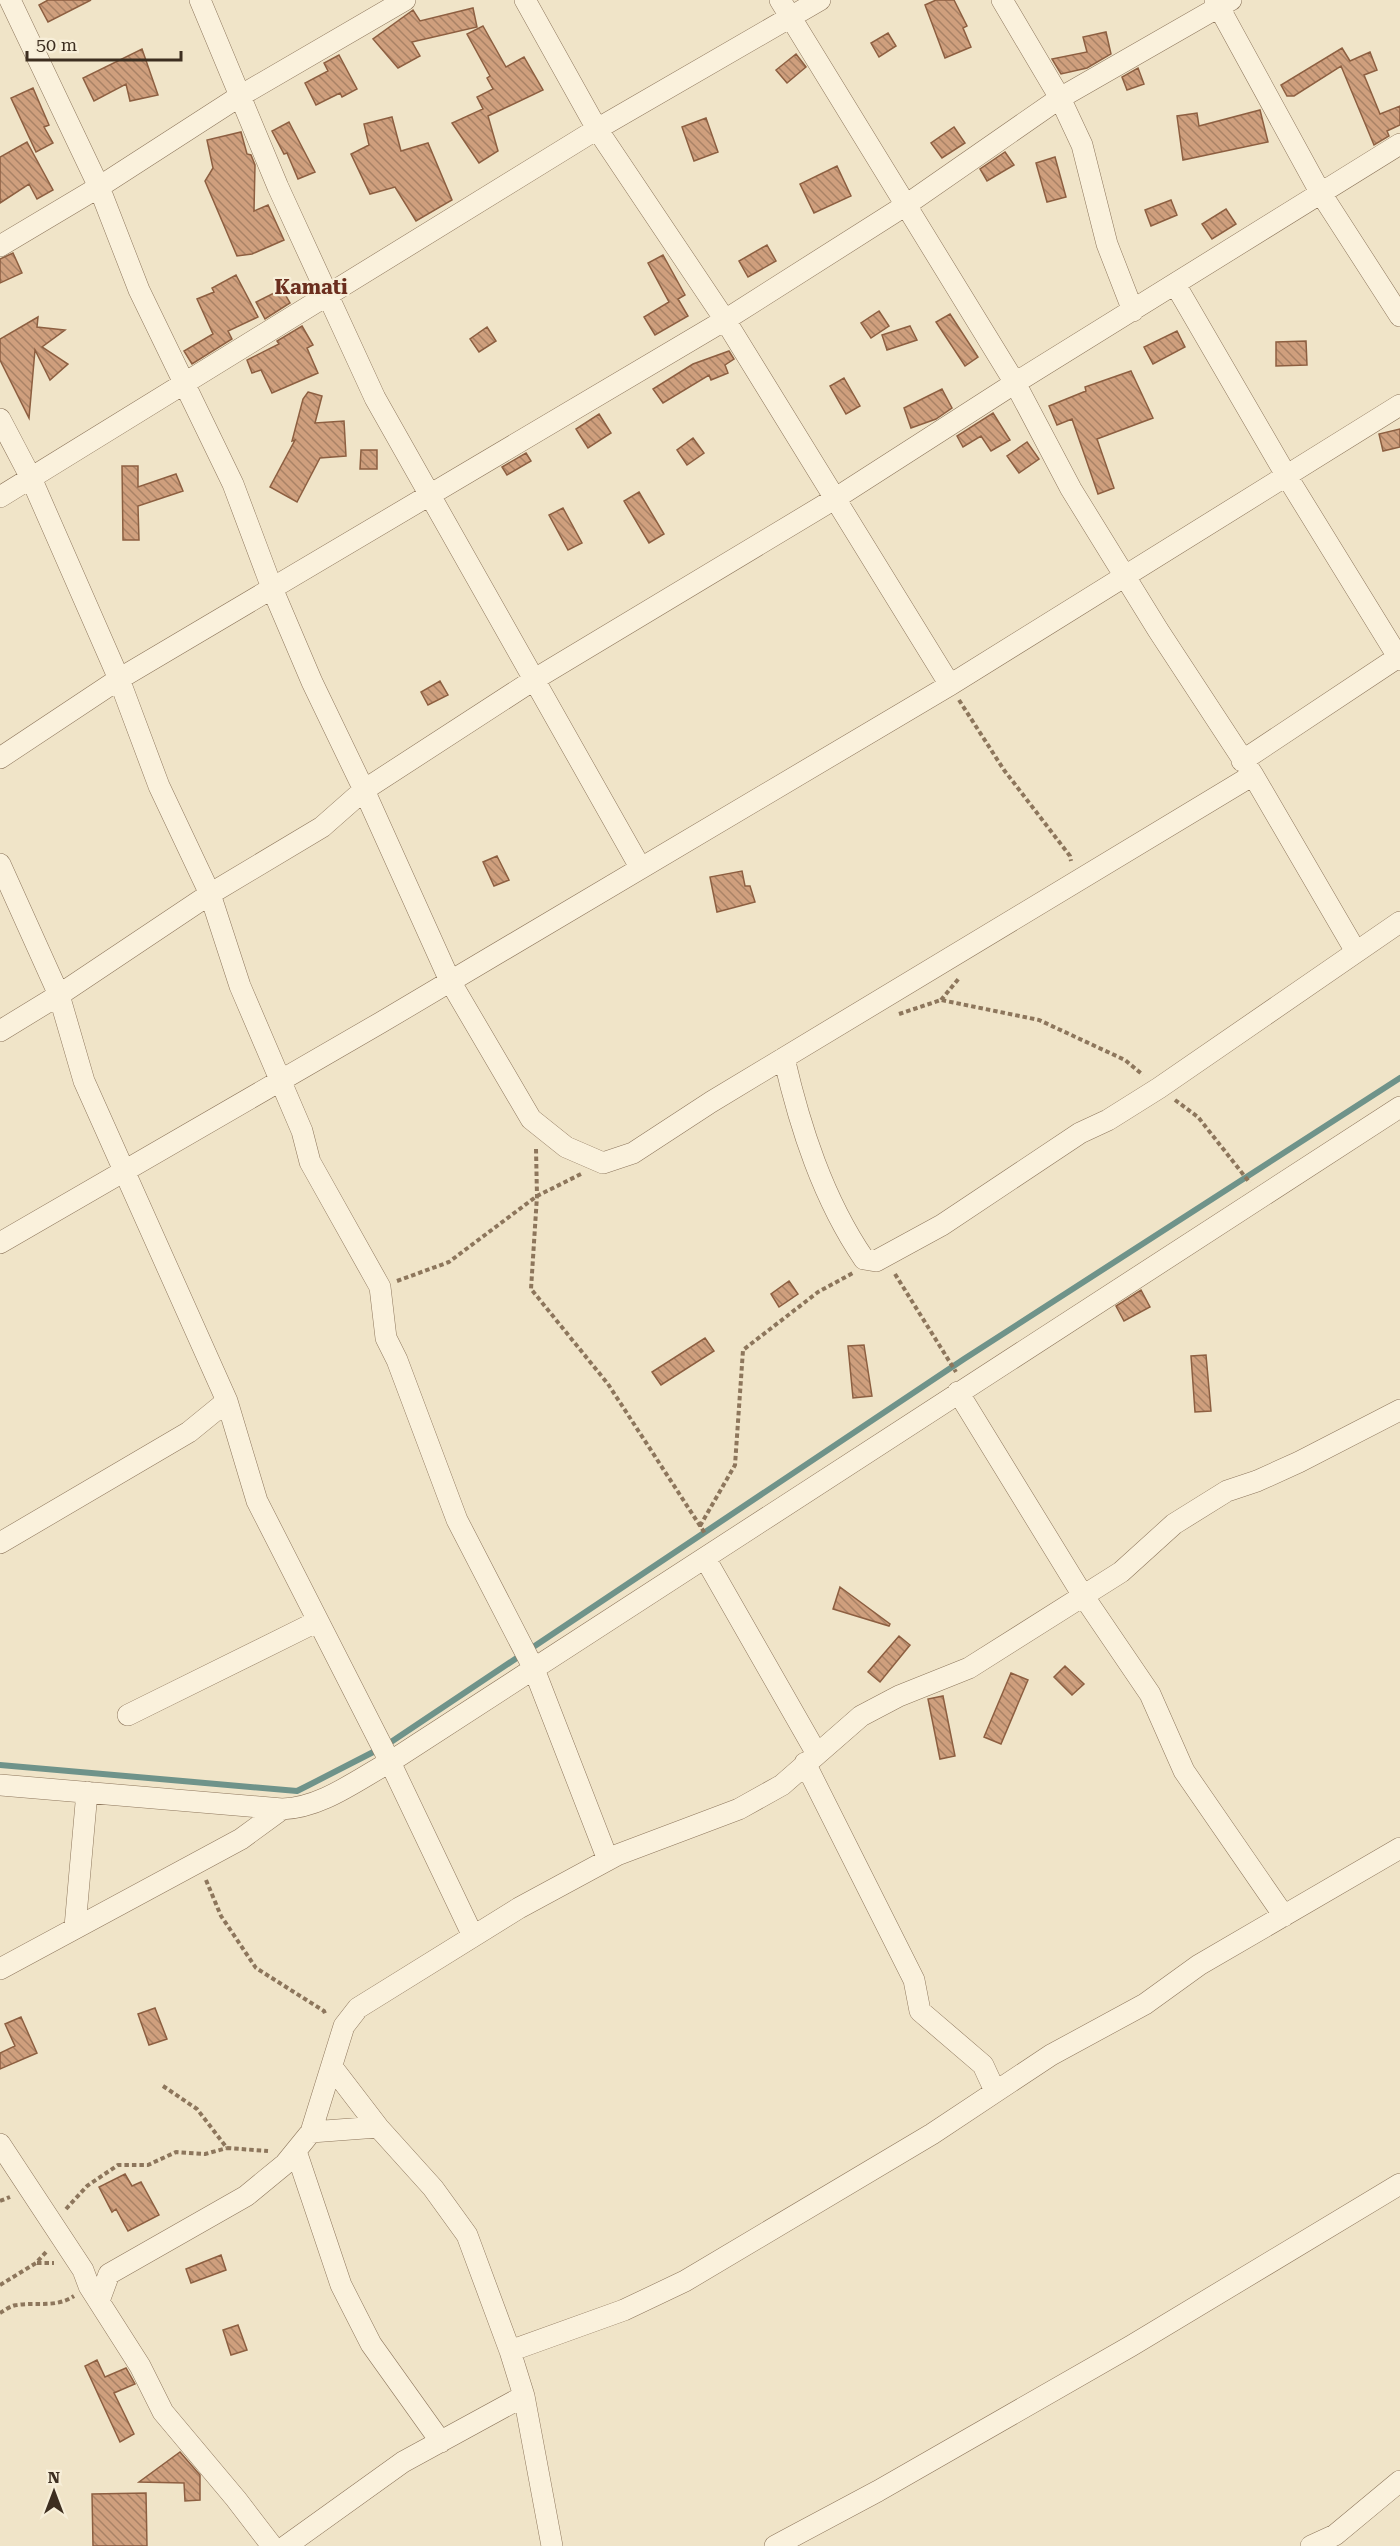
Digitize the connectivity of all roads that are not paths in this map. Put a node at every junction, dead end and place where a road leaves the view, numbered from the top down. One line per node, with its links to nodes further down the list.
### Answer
1 (10, 0): 13 (street)
2 (200, 0): 9 (street)
3 (405, 0): 9 (street)
4 (525, 0): 11 (street)
5 (820, 0): 8 (street)
6 (1002, 0): 10 (street)
7 (1222, 2): 10 (street); 14 (street)
8 (786, 9): 11 (street); 15 (street)
9 (240, 96): 13 (street); 18 (street)
10 (1060, 98): 15 (street); 19 (street)
11 (597, 129): 18 (street); 21 (street)
12 (1400, 144): 14 (street)
13 (99, 187): 16 (street); 23 (street)
14 (1320, 192): 17 (street); 20 (street)
15 (906, 206): 21 (street); 22 (street)
16 (0, 246)
17 (1175, 284): 19 (street); 26 (street)
18 (329, 295): 23 (street); 28 (street)
19 (1133, 311): 22 (street)
20 (1400, 316)
21 (725, 320): 28 (street); 30 (street)
22 (1015, 382): 30 (street); 31 (street)
23 (184, 383): 27 (street); 32 (street)
24 (1400, 405): 26 (street)
25 (0, 419): 27 (street)
26 (1286, 475): 31 (street); 33 (street)
27 (31, 478): 29 (street); 34 (street)
28 (429, 496): 32 (street); 35 (street)
29 (0, 497)
30 (836, 498): 35 (street); 36 (street)
31 (1124, 575): 36 (street); 38 (street)
32 (272, 588): 34 (street); 39 (street)
33 (1399, 658): 38 (street)
34 (119, 679): 37 (street); 42 (street)
35 (535, 679): 39 (street); 41 (street)
36 (950, 685): 41 (street)
37 (0, 758)
38 (1248, 768): 44 (street); 48 (street)
39 (364, 790): 42 (street); 45 (street)
40 (0, 864): 46 (street)
41 (640, 867): 45 (street)
42 (210, 894): 46 (street); 49 (street)
43 (1400, 922): 44 (street)
44 (1355, 950): 48 (street)
45 (450, 981): 48 (street); 49 (street)
46 (59, 995): 47 (street); 51 (street)
47 (0, 1031)
48 (784, 1058)
49 (280, 1081): 51 (street); 60 (street)
50 (1400, 1107): 53 (street)
51 (124, 1171): 52 (street); 54 (street)
52 (0, 1243)
53 (958, 1392): 57 (street); 58 (street)
54 (226, 1401): 56 (street); 59 (street)
55 (1400, 1411): 58 (street)
56 (0, 1543)
57 (705, 1558): 60 (street); 62 (street)
58 (1082, 1594): 62 (street); 69 (street)
59 (318, 1621): 61 (street); 63 (street)
60 (534, 1669): 63 (street); 68 (street)
61 (128, 1715)
62 (811, 1758): 68 (street); 74 (street)
63 (390, 1762): 66 (street); 71 (street)
64 (0, 1785): 65 (street)
65 (87, 1792): 66 (street); 70 (street)
66 (282, 1809): 70 (street)
67 (1400, 1848): 69 (street)
68 (608, 1860): 71 (street)
69 (1284, 1916): 74 (street)
70 (75, 1927): 72 (street)
71 (473, 1936): 73 (street)
72 (0, 1969)
73 (332, 2067): 75 (street); 76 (street)
74 (995, 2091): 81 (street)
75 (378, 2127): 76 (street); 81 (street)
76 (311, 2132): 78 (street)
77 (0, 2144): 80 (street)
78 (291, 2157): 80 (street); 83 (street)
79 (1400, 2184): 88 (street)
80 (90, 2285): 85 (street)
81 (510, 2351): 82 (street)
82 (524, 2396): 83 (street); 87 (street)
83 (441, 2442): 86 (street)
84 (1400, 2481): 89 (street)
85 (272, 2546)
86 (286, 2546)
87 (552, 2546)
88 (775, 2546)
89 (1311, 2546)

